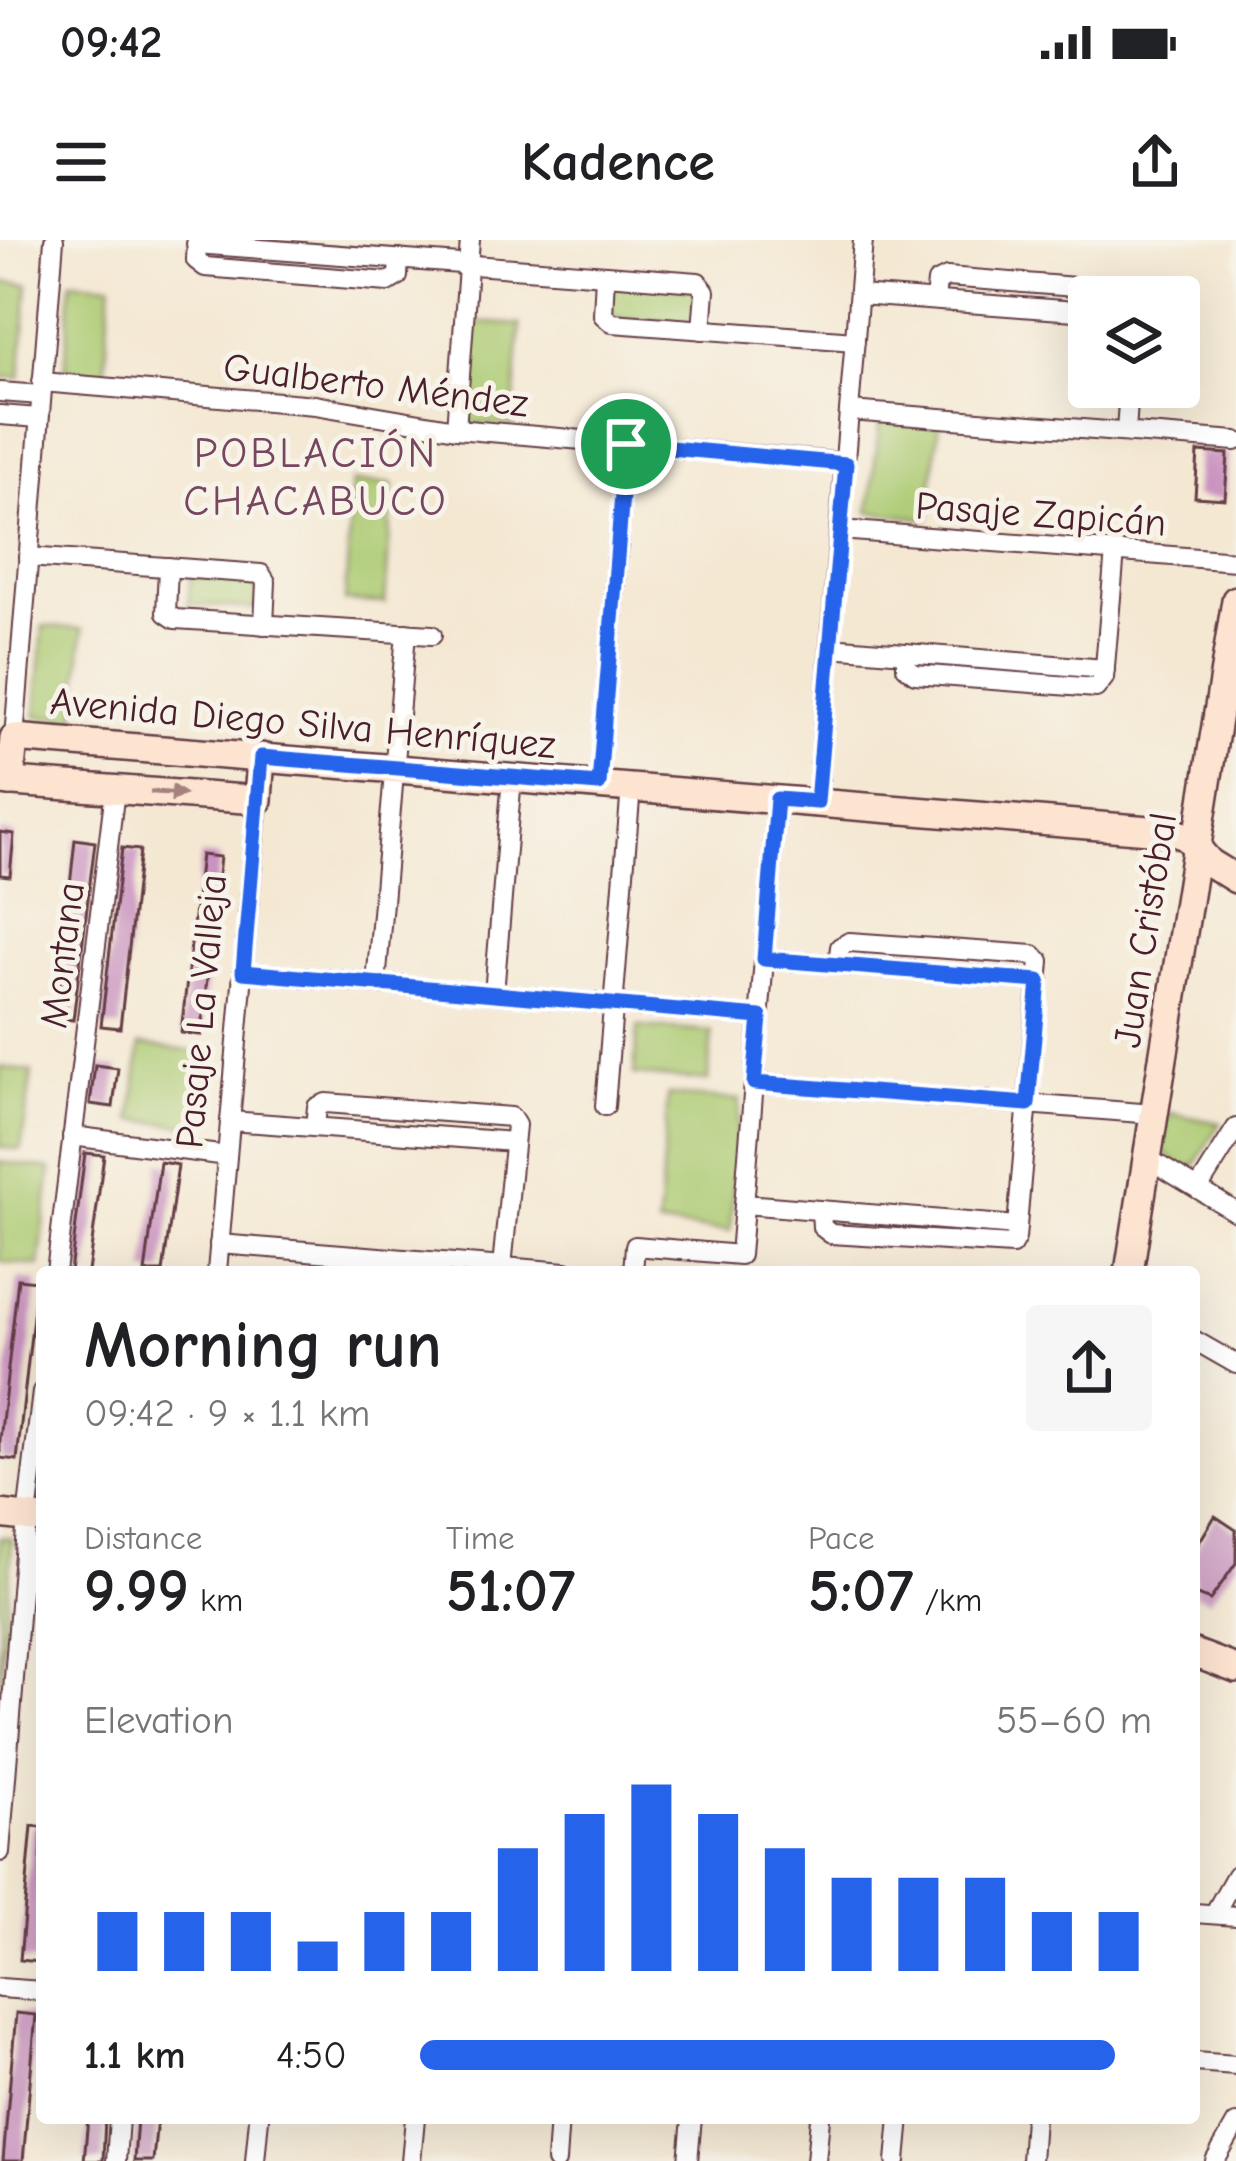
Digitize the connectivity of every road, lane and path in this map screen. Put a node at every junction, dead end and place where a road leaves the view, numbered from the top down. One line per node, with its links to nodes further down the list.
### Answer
1 (54, 240): 13 (street)
2 (470, 240): 5 (street)
3 (863, 240): 8 (street)
4 (197, 249): 5 (street)
5 (468, 264): 6 (street); 19 (street)
6 (605, 275): 11 (street); 11 (street)
7 (1068, 287): 9 (street)
8 (859, 295): 9 (street); 12 (street)
9 (935, 301): 10 (street)
10 (1068, 310)
11 (702, 330): 12 (street)
12 (855, 341): 16 (street)
13 (42, 389): 14 (street, Gualberto Méndez); 18 (street); 19 (street, Gualberto Méndez)
14 (0, 392)
15 (1128, 408): 20 (street)
16 (850, 411): 20 (street); 23 (street)
17 (0, 416): 18 (street)
18 (40, 418): 26 (street)
19 (456, 429): 22 (street, Gualberto Méndez)
20 (1126, 432): 21 (street)
21 (1236, 441)
22 (626, 444): 23 (street, Gualberto Méndez); 39 (street)
23 (846, 464): 24 (street)
24 (840, 530): 25 (street, Pasaje Zapicán); 33 (street)
25 (1115, 551): 27 (street, Pasaje Zapicán); 33 (street)
26 (28, 557): 28 (street); 34 (street)
27 (1236, 561)
28 (168, 567): 30 (street); 30 (street)
29 (1236, 600): 45 (street, Juan Cristóbal)
30 (264, 625): 31 (street)
31 (406, 633): 32 (street); 36 (street)
32 (432, 635)
33 (830, 647): 44 (street)
34 (14, 738): 35 (street, Avenida Diego Silva Henríquez); 38 (street, Avenida Diego Silva Henríquez)
35 (261, 757): 36 (street, Avenida Diego Silva Henríquez); 43 (street, Pasaje La Valleja)
36 (394, 768): 37 (street, Avenida Diego Silva Henríquez); 51 (street)
37 (512, 777): 39 (street, Avenida Diego Silva Henríquez); 52 (street)
38 (5, 782): 41 (street, Avenida Diego Silva Henríquez)
39 (599, 784): 40 (street, Avenida Diego Silva Henríquez)
40 (631, 787): 42 (street, Avenida Diego Silva Henríquez); 53 (street)
41 (115, 790): 43 (street, Avenida Diego Silva Henríquez, one-way to 43); 61 (street, Montana)
42 (777, 799): 44 (street, Avenida Diego Silva Henríquez); 47 (street)
43 (258, 800): 49 (street, Pasaje La Valleja)
44 (817, 802): 45 (street, Avenida Diego Silva Henríquez)
45 (1197, 848): 46 (street, Avenida Diego Silva Henríquez); 58 (street, Juan Cristóbal)
46 (1236, 879)
47 (764, 959): 48 (street); 54 (street)
48 (838, 965): 50 (street); 50 (street)
49 (243, 972): 51 (street); 59 (street, Pasaje La Valleja)
50 (1039, 981): 56 (street)
51 (376, 983): 52 (street)
52 (494, 994): 53 (street)
53 (614, 1004): 54 (street); 57 (street)
54 (760, 1017): 55 (street)
55 (754, 1083): 56 (street); 65 (street)
56 (1028, 1104): 58 (street); 65 (street)
57 (605, 1106)
58 (1154, 1114): 63 (street, Juan Cristóbal)
59 (230, 1121): 62 (street, Pasaje La Valleja); 72 (street)
60 (1236, 1128): 64 (street)
61 (72, 1136): 62 (street); 69 (street, Montana)
62 (227, 1156): 67 (street, Pasaje La Valleja)
63 (1147, 1158): 64 (street); 74 (street, Juan Cristóbal)
64 (1198, 1189): 66 (street)
65 (744, 1204): 73 (street)
66 (1236, 1212)
67 (219, 1244): 68 (street); 70 (street, Pasaje La Valleja)
68 (354, 1263): 71 (street)
69 (57, 1266)
70 (217, 1266)
71 (465, 1266)
72 (502, 1266)
73 (633, 1266)
74 (1130, 1266)
75 (1200, 1343): 76 (street)
76 (1236, 1364)
77 (36, 1431): 78 (street)
78 (23, 1516): 81 (street)
79 (1200, 1654): 80 (street)
80 (1236, 1669)
81 (0, 1852)
82 (1236, 1875): 83 (street)
83 (1204, 1913): 84 (street)
84 (1236, 1916)
85 (0, 1988): 86 (street)
86 (36, 1991)
87 (1200, 2062): 88 (street)
88 (1236, 2065)
89 (119, 2124): 98 (street)
90 (258, 2124): 99 (street)
91 (414, 2124): 100 (street)
92 (559, 2124): 101 (street)
93 (691, 2124): 102 (street)
94 (819, 2124): 103 (street)
95 (899, 2124): 104 (street)
96 (1034, 2124): 105 (street)
97 (1236, 2124): 106 (street)
98 (116, 2161)
99 (255, 2161)
100 (411, 2161)
101 (556, 2161)
102 (688, 2161)
103 (816, 2161)
104 (896, 2161)
105 (1031, 2161)
106 (1216, 2161)

